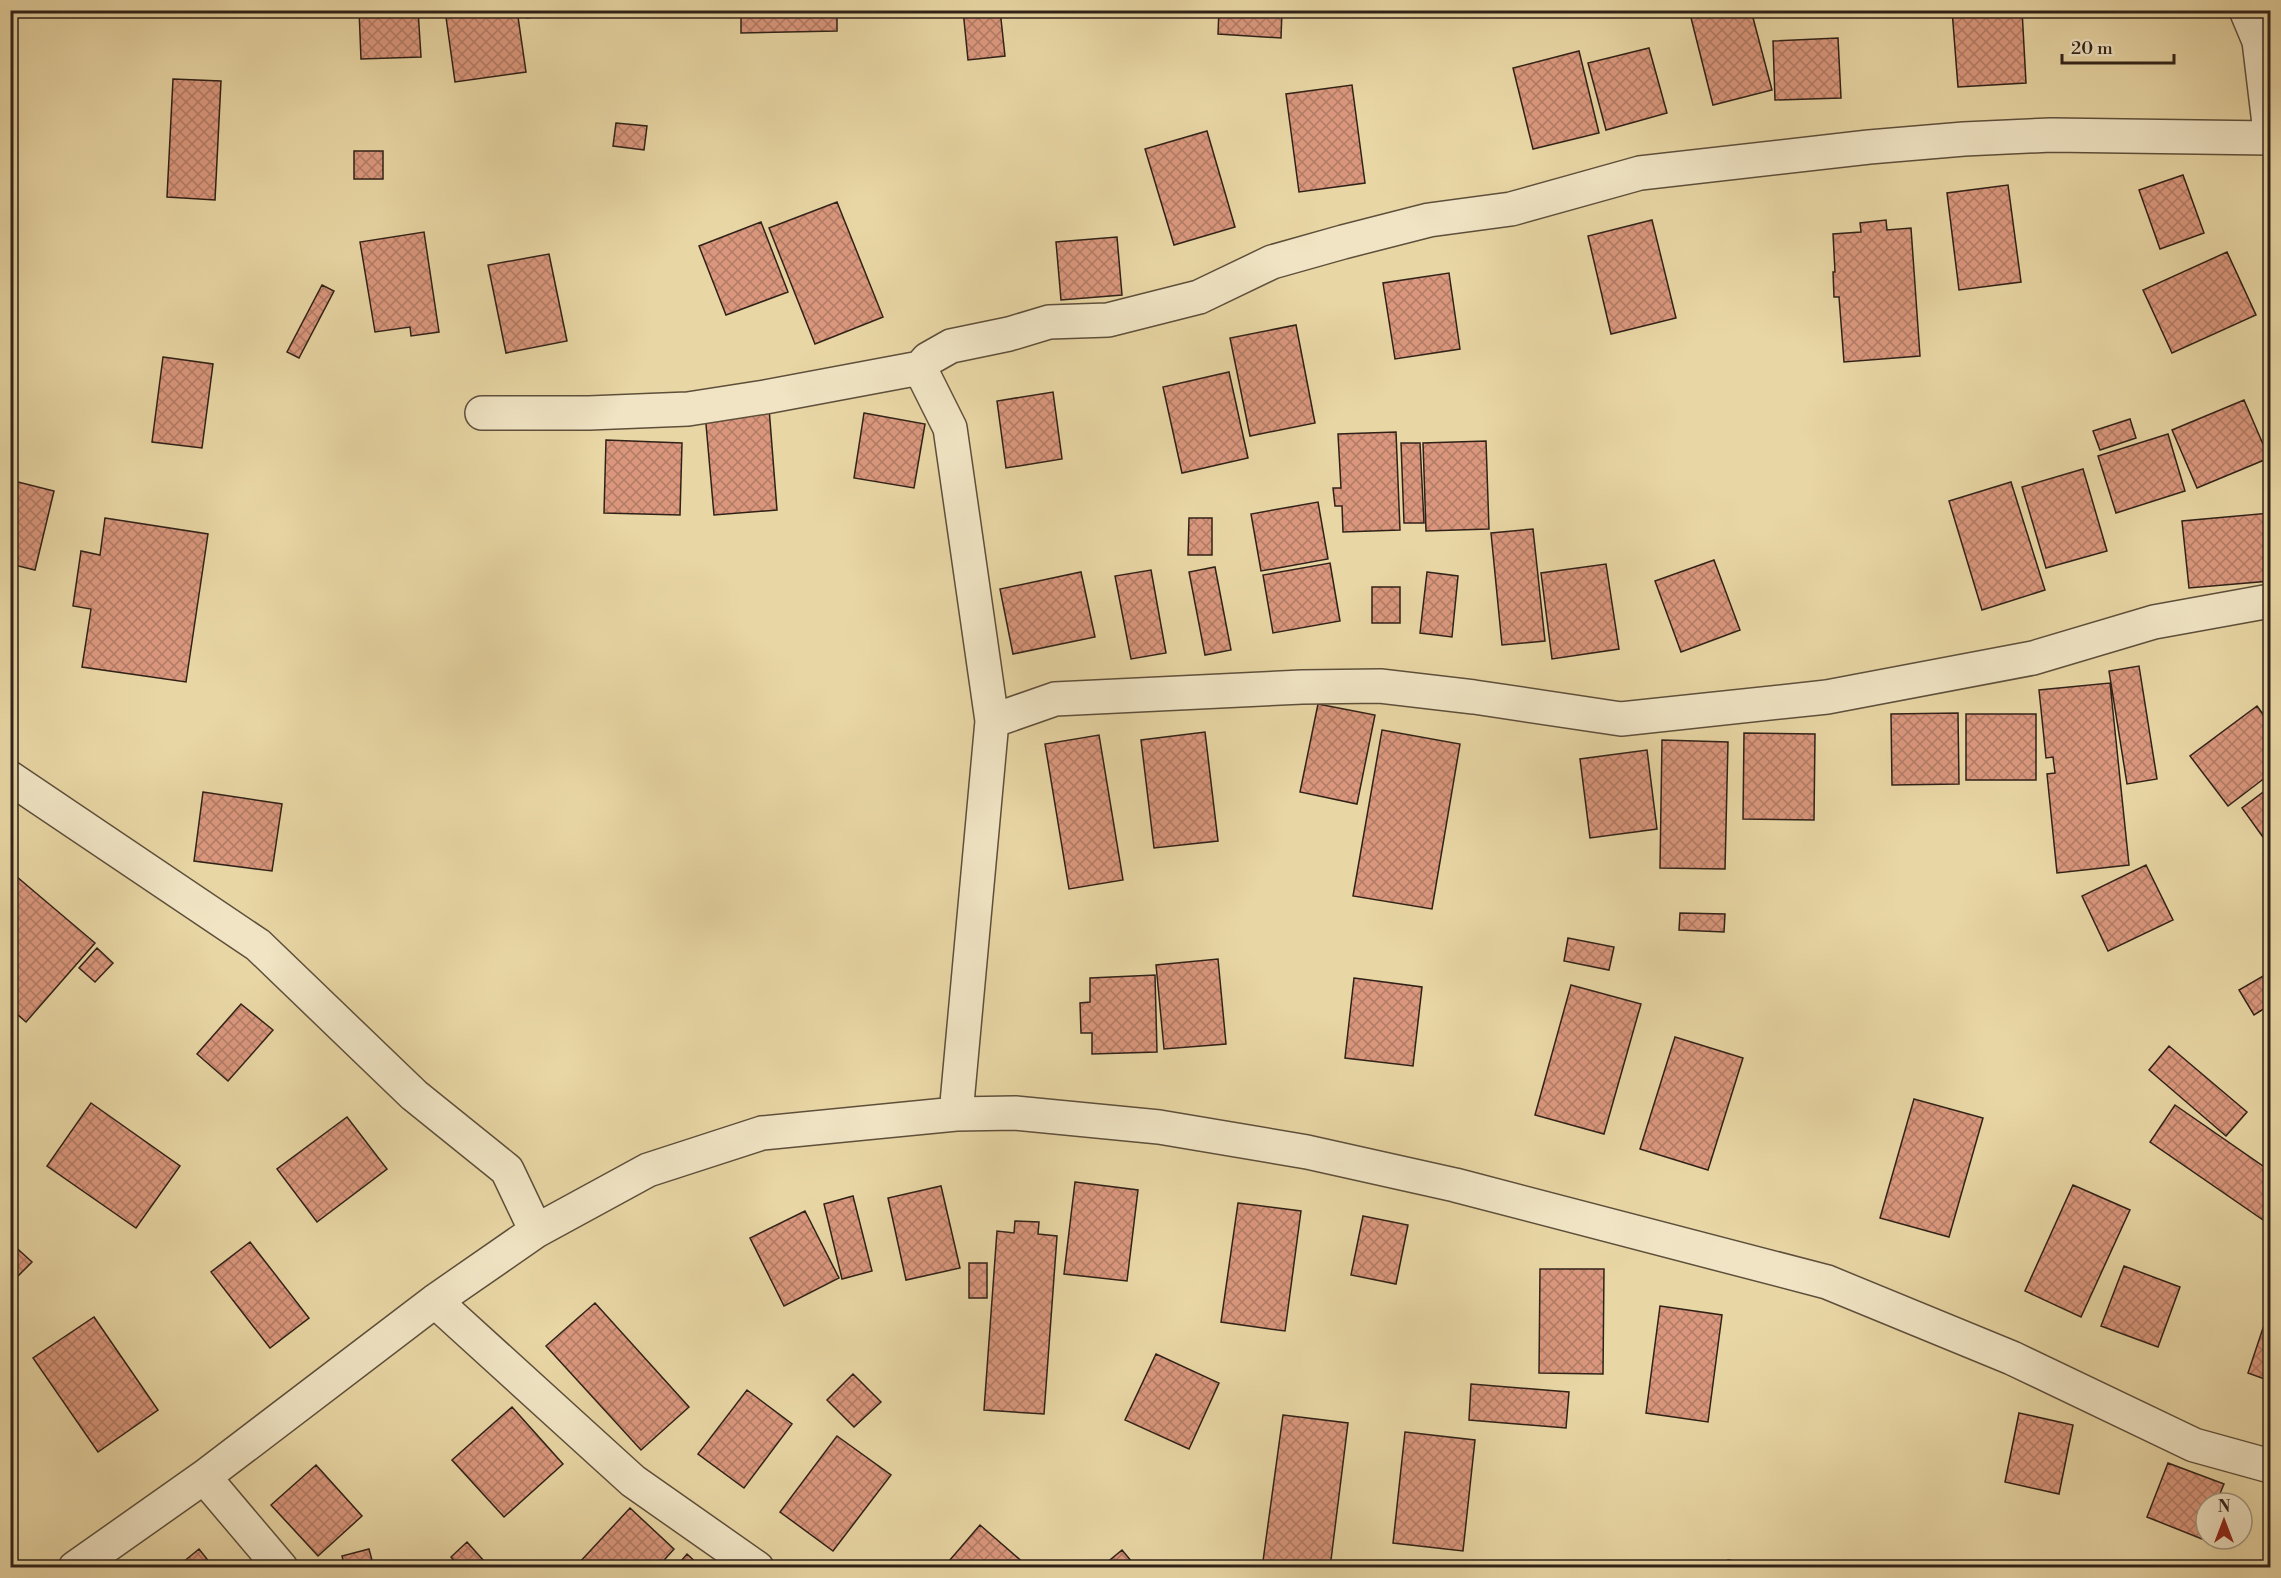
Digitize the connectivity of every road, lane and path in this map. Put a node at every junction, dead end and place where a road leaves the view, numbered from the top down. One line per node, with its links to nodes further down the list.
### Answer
1 (2246, 10): 2 (street)
2 (2271, 132)
3 (2271, 138): 4 (street)
4 (920, 368): 5 (street); 7 (street)
5 (482, 412)
6 (2271, 601): 7 (street)
7 (992, 720): 9 (street)
8 (10, 778): 10 (street)
9 (956, 1114): 10 (street); 12 (street)
10 (536, 1231): 11 (street)
11 (435, 1301): 13 (street); 16 (street)
12 (2271, 1467)
13 (204, 1477): 14 (street); 15 (street)
14 (75, 1568)
15 (280, 1568)
16 (757, 1568)

